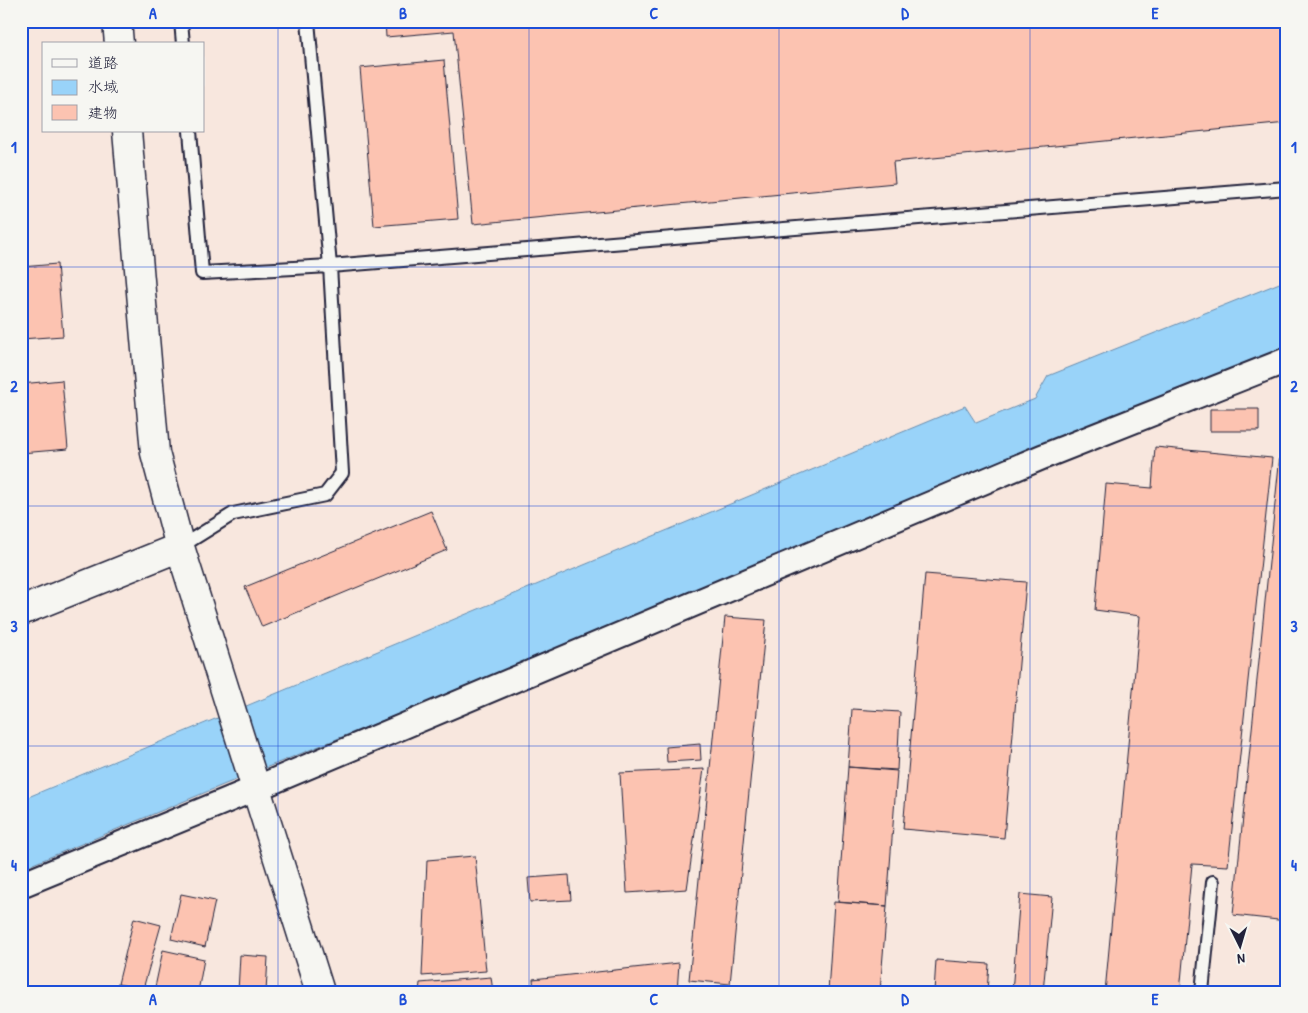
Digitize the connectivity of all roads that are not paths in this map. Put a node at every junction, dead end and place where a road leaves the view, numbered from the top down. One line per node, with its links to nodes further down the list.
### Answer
1 (117, 21): 4 (street)
2 (181, 21): 5 (lane)
3 (308, 21): 9 (lane)
4 (119, 42)
5 (183, 42)
6 (127, 132): 11 (street)
7 (190, 132): 9 (lane)
8 (1287, 188): 9 (lane)
9 (330, 266): 11 (lane)
10 (1287, 360): 13 (street)
11 (180, 547): 12 (street); 13 (street)
12 (21, 611)
13 (257, 788): 15 (street); 16 (street)
14 (1213, 882): 17 (lane)
15 (21, 884)
16 (320, 992)
17 (1202, 992)

